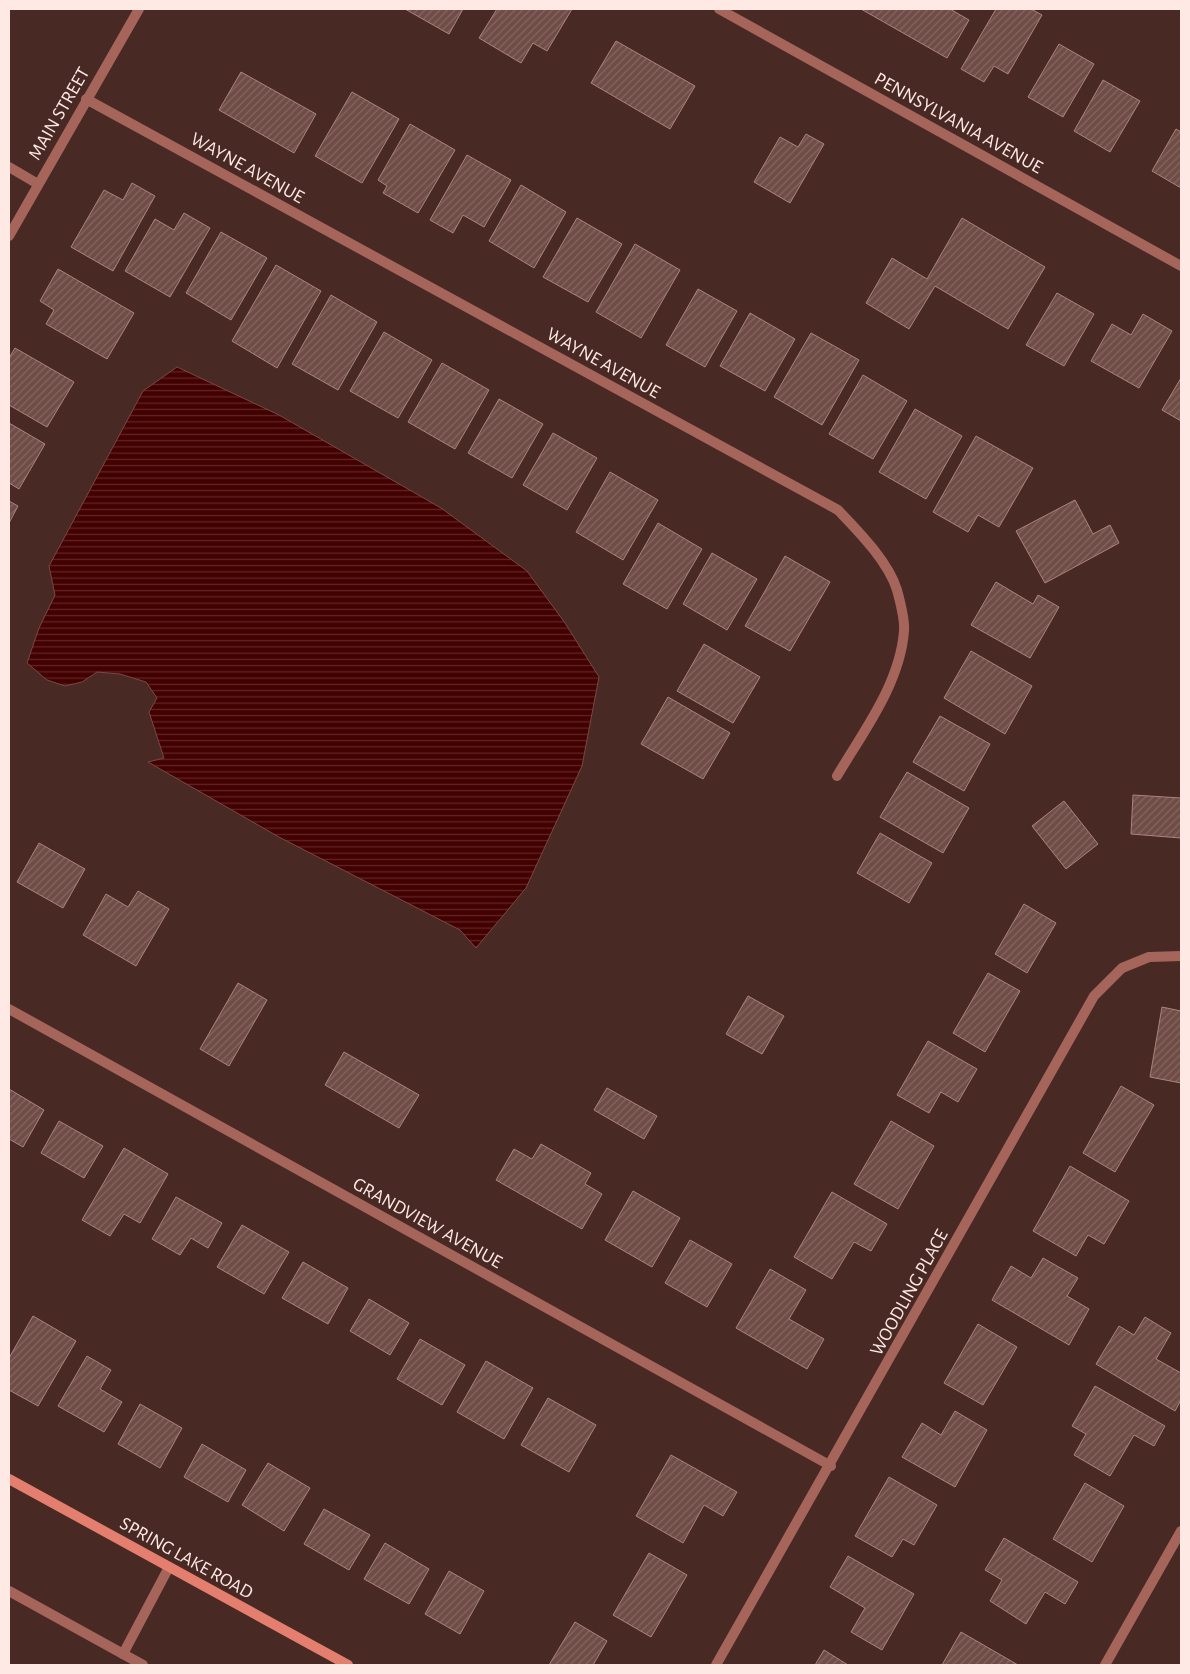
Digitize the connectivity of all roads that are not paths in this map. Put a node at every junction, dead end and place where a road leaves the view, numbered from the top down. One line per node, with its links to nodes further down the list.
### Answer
1 (139, 9): 3 (street, MAIN STREET)
2 (719, 9): 7 (street, PENNSYLVANIA AVENUE)
3 (86, 99): 5 (street, MAIN STREET); 8 (street, WAYNE AVENUE)
4 (9, 167): 5 (street)
5 (38, 184): 6 (street, MAIN STREET)
6 (9, 236)
7 (1181, 266)
8 (837, 776)
9 (1181, 956): 11 (street, WOODLING PLACE)
10 (9, 1009): 11 (street, GRANDVIEW AVENUE)
11 (831, 1466): 19 (street, WOODLING PLACE)
12 (9, 1479): 14 (street, SPRING LAKE ROAD)
13 (1181, 1531): 20 (street)
14 (169, 1567): 16 (street); 18 (street, SPRING LAKE ROAD)
15 (9, 1591): 16 (street)
16 (123, 1654): 17 (street)
17 (143, 1665)
18 (348, 1665)
19 (716, 1665)
20 (1105, 1665)

